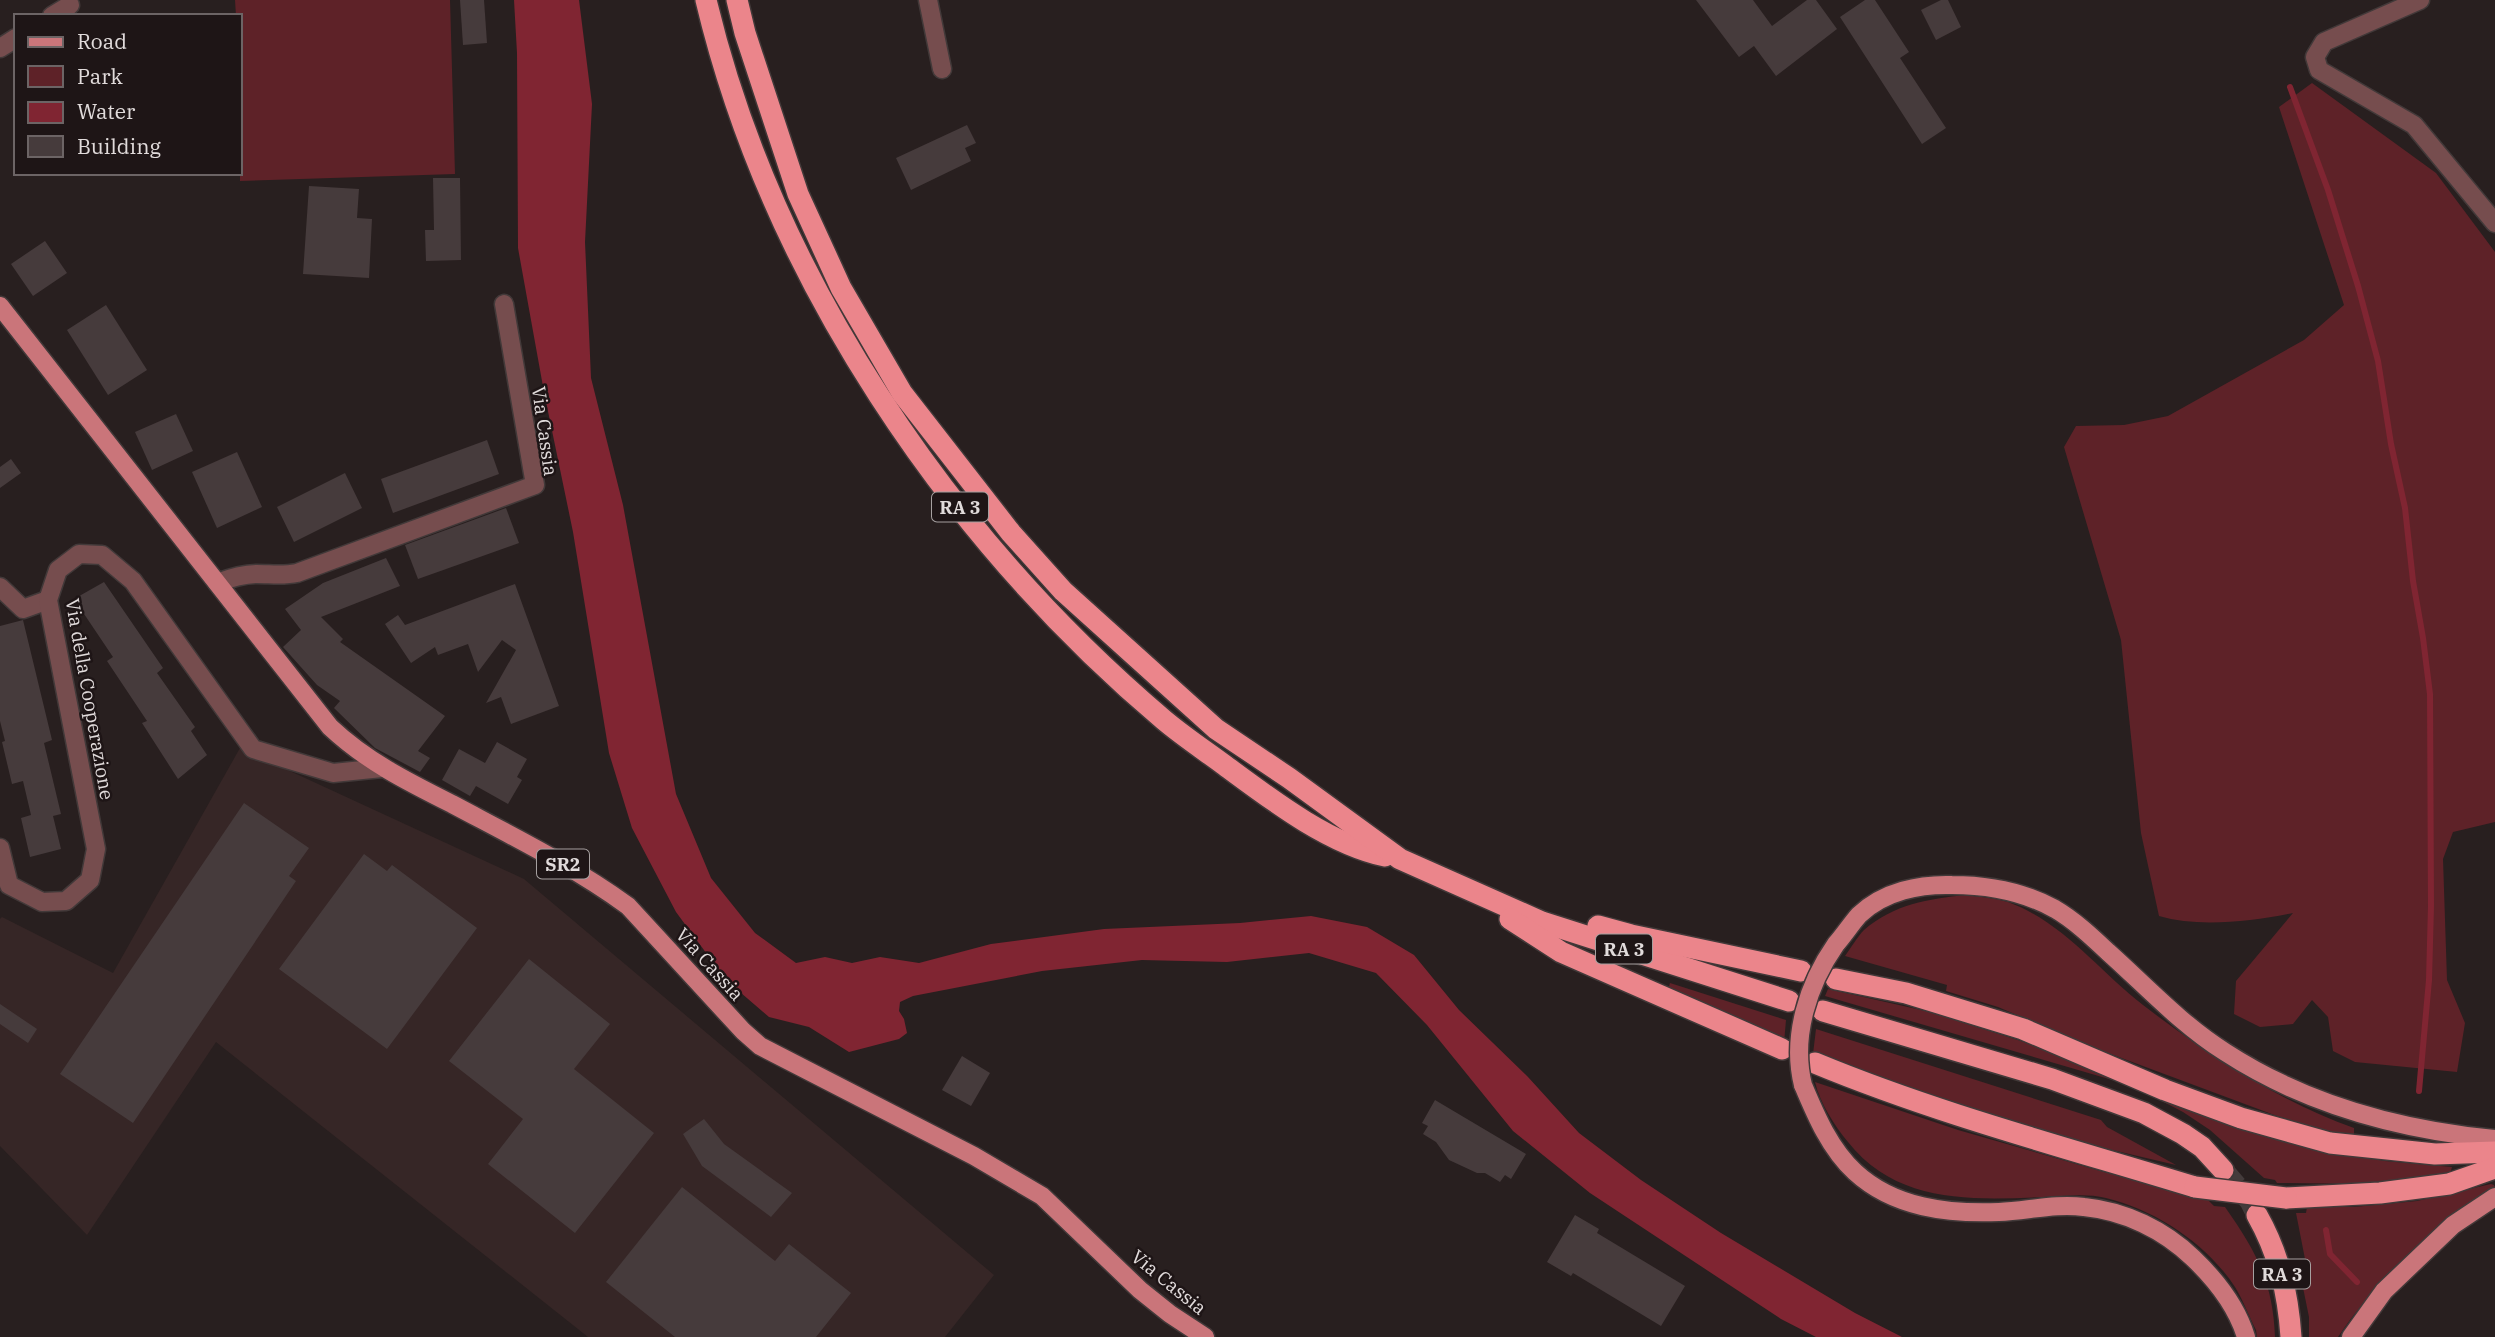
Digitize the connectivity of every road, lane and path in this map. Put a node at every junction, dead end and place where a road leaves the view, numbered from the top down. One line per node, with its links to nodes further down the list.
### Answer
1 (706, 0): 16 (highway, RA 3)
2 (737, 0): 16 (highway, RA 3)
3 (928, 0): 7 (street)
4 (2420, 0): 8 (street)
5 (70, 5): 6 (street)
6 (55, 14)
7 (942, 69)
8 (2495, 223)
9 (503, 304): 11 (street, Via Cassia)
10 (0, 306): 11 (main road, Via Cassia / SR2)
11 (217, 583): 14 (main road, Via Cassia / SR2)
12 (0, 587): 13 (street)
13 (48, 600): 14 (street, Via della Cooperazione); 15 (street, Via della Cooperazione)
14 (382, 768): 30 (main road, Via Cassia / SR2)
15 (0, 848)
16 (1400, 859): 17 (highway, RA 3)
17 (1461, 888): 18 (highway); 20 (highway, RA 3); 22 (highway)
18 (1801, 971)
19 (1836, 979): 25 (highway)
20 (1789, 1001)
21 (1823, 1011): 27 (highway)
22 (1782, 1049)
23 (1815, 1063): 26 (highway, bridge)
24 (2495, 1139): 31 (main road, bridge)
25 (2495, 1152)
26 (2495, 1168)
27 (2223, 1170)
28 (2495, 1197): 33 (main road)
29 (2258, 1215): 32 (highway, RA 3)
30 (1205, 1337)
31 (2246, 1337)
32 (2291, 1337)
33 (2351, 1337)

